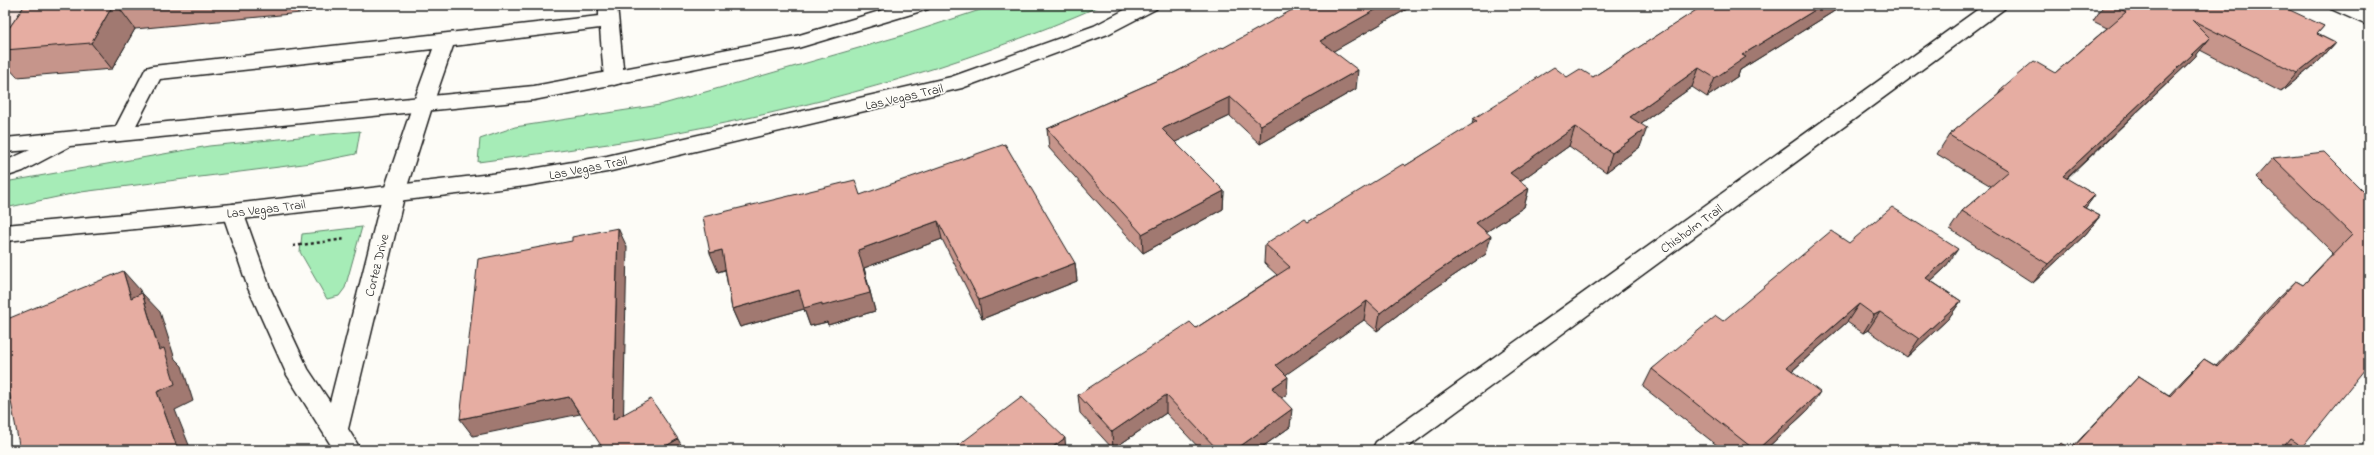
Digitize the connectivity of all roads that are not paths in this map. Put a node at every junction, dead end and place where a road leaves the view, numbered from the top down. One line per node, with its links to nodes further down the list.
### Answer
1 (921, 5): 8 (main road)
2 (1149, 5): 14 (main road, Las Vegas Trail)
3 (1997, 5): 19 (main road, Chisholm Trail)
4 (2338, 5): 6 (main road)
5 (609, 13): 7 (main road); 8 (main road)
6 (2369, 20)
7 (445, 41): 9 (main road, Cortez Drive); 10 (main road)
8 (614, 78): 9 (main road)
9 (423, 104): 10 (main road); 14 (main road, Cortez Drive)
10 (123, 132): 11 (main road)
11 (71, 138): 12 (main road); 13 (main road)
12 (5, 145)
13 (5, 169)
14 (394, 193): 15 (main road, Las Vegas Trail); 17 (main road, Cortez Drive)
15 (233, 212): 16 (main road, Las Vegas Trail); 17 (main road)
16 (5, 233)
17 (336, 429): 18 (main road)
18 (348, 450)
19 (1385, 450)

